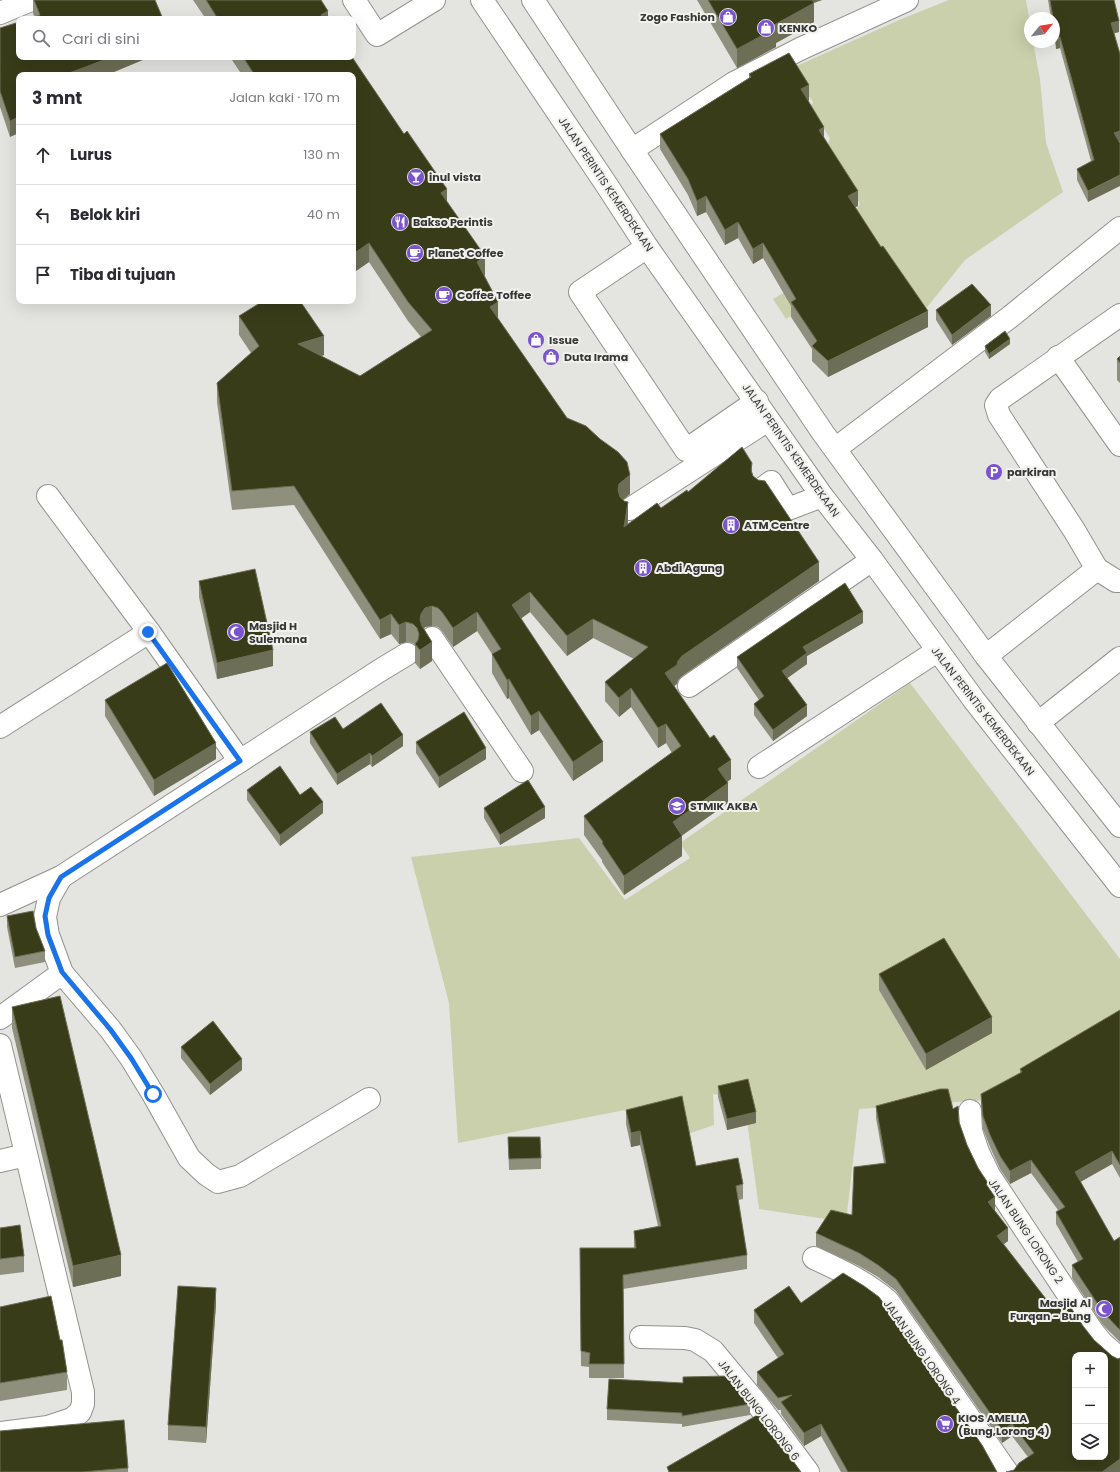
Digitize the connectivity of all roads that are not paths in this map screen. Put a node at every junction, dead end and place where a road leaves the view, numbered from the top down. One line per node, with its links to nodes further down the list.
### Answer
1 (31, 0): 7 (main road)
2 (354, 0): 3 (main road)
3 (434, 0)
4 (482, 0): 10 (main road, JALAN PERINTIS KEMERDEKAAN)
5 (533, 0): 8 (main road)
6 (907, 0): 8 (main road)
7 (0, 13)
8 (632, 150): 16 (main road)
9 (1120, 228): 16 (main road)
10 (647, 247): 13 (main road, JALAN PERINTIS KEMERDEKAAN); 13 (main road)
11 (1120, 315): 12 (main road)
12 (1058, 357): 15 (main road); 22 (main road)
13 (757, 401): 14 (main road, JALAN PERINTIS KEMERDEKAAN)
14 (768, 420): 19 (main road, JALAN PERINTIS KEMERDEKAAN); 20 (main road)
15 (1120, 445)
16 (835, 449): 28 (main road)
17 (763, 488): 19 (main road)
18 (48, 496): 24 (main road)
19 (822, 496): 21 (main road, JALAN PERINTIS KEMERDEKAAN)
20 (630, 509)
21 (872, 560): 26 (main road, JALAN PERINTIS KEMERDEKAAN); 30 (main road)
22 (1097, 569): 23 (main road); 28 (main road)
23 (1120, 580)
24 (148, 632): 32 (main road); 33 (main road)
25 (432, 638): 35 (main road)
26 (937, 651): 34 (main road); 38 (main road, JALAN PERINTIS KEMERDEKAAN)
27 (407, 654): 33 (main road)
28 (986, 656): 31 (main road)
29 (1120, 658): 31 (main road)
30 (689, 686)
31 (1038, 722): 36 (main road)
32 (0, 727)
33 (240, 761): 37 (main road)
34 (759, 767)
35 (522, 772)
36 (1120, 826)
37 (61, 877): 39 (main road); 40 (main road)
38 (1120, 886)
39 (0, 905)
40 (62, 972): 41 (main road); 43 (main road)
41 (0, 1018)
42 (0, 1045): 45 (main road)
43 (369, 1099)
44 (970, 1111): 51 (main road, JALAN BUNG LORONG 2)
45 (26, 1155): 46 (main road); 48 (main road)
46 (0, 1161)
47 (814, 1258): 54 (main road, JALAN BUNG LORONG 4)
48 (59, 1296): 49 (main road); 52 (main road)
49 (38, 1301)
50 (641, 1337): 53 (main road, JALAN BUNG LORONG 6)
51 (1120, 1359)
52 (0, 1433)
53 (808, 1472)
54 (1007, 1472)

